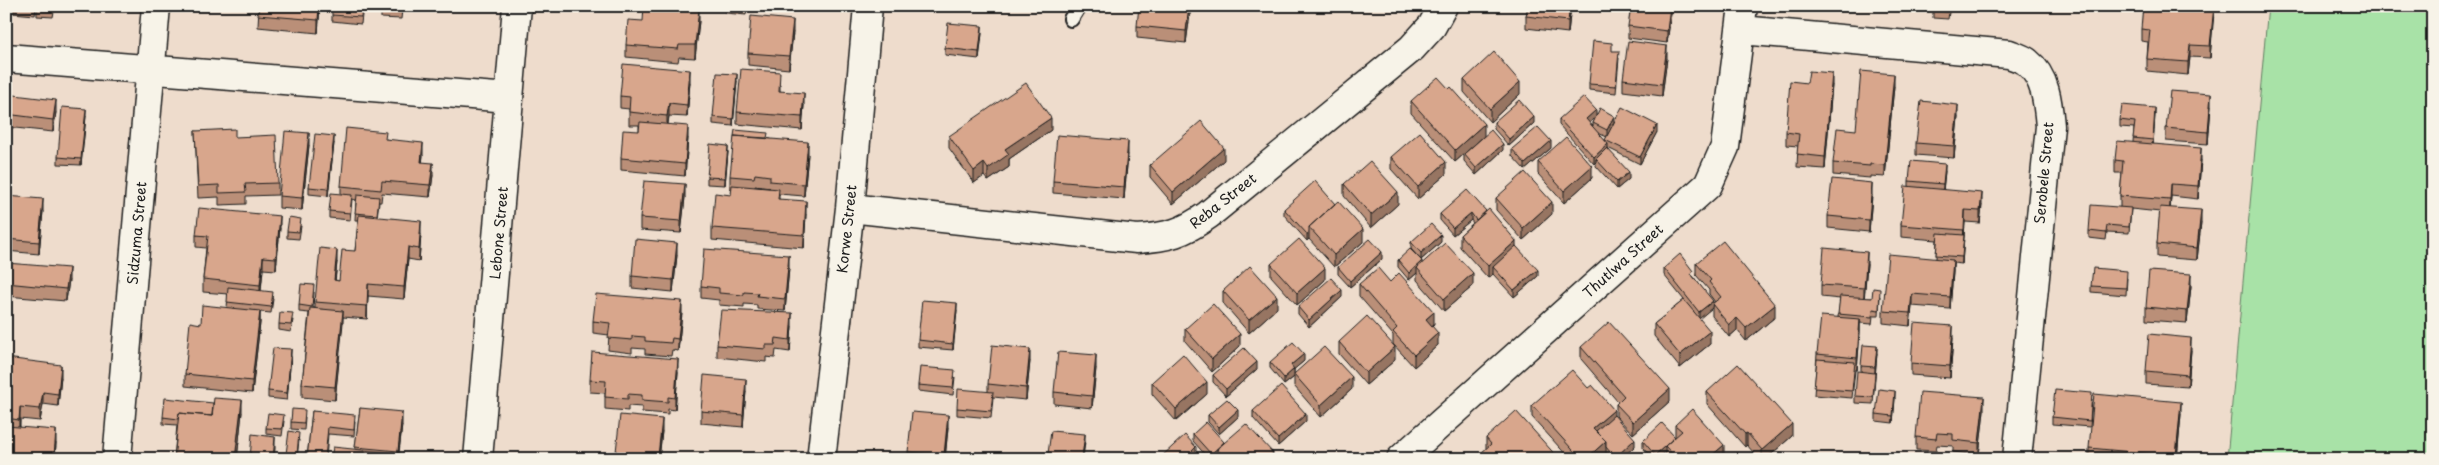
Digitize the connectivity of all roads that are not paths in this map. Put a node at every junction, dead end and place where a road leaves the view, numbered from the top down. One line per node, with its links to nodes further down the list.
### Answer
1 (156, 6): 9 (street, Sidzuma Street)
2 (517, 6): 10 (street, Lebone Street)
3 (868, 6): 11 (street, Korwe Street)
4 (1079, 6): 7 (lane)
5 (1443, 6): 11 (street, Reba Street)
6 (1742, 18): 15 (street, Thutlwa Street); 16 (street, Serobele Street)
7 (1071, 19)
8 (6, 58): 9 (street)
9 (151, 71): 10 (street); 13 (street, Sidzuma Street)
10 (509, 98): 14 (street, Lebone Street)
11 (850, 208): 12 (street, Korwe Street)
12 (822, 451)
13 (116, 459)
14 (478, 459)
15 (1401, 459)
16 (2017, 459)

